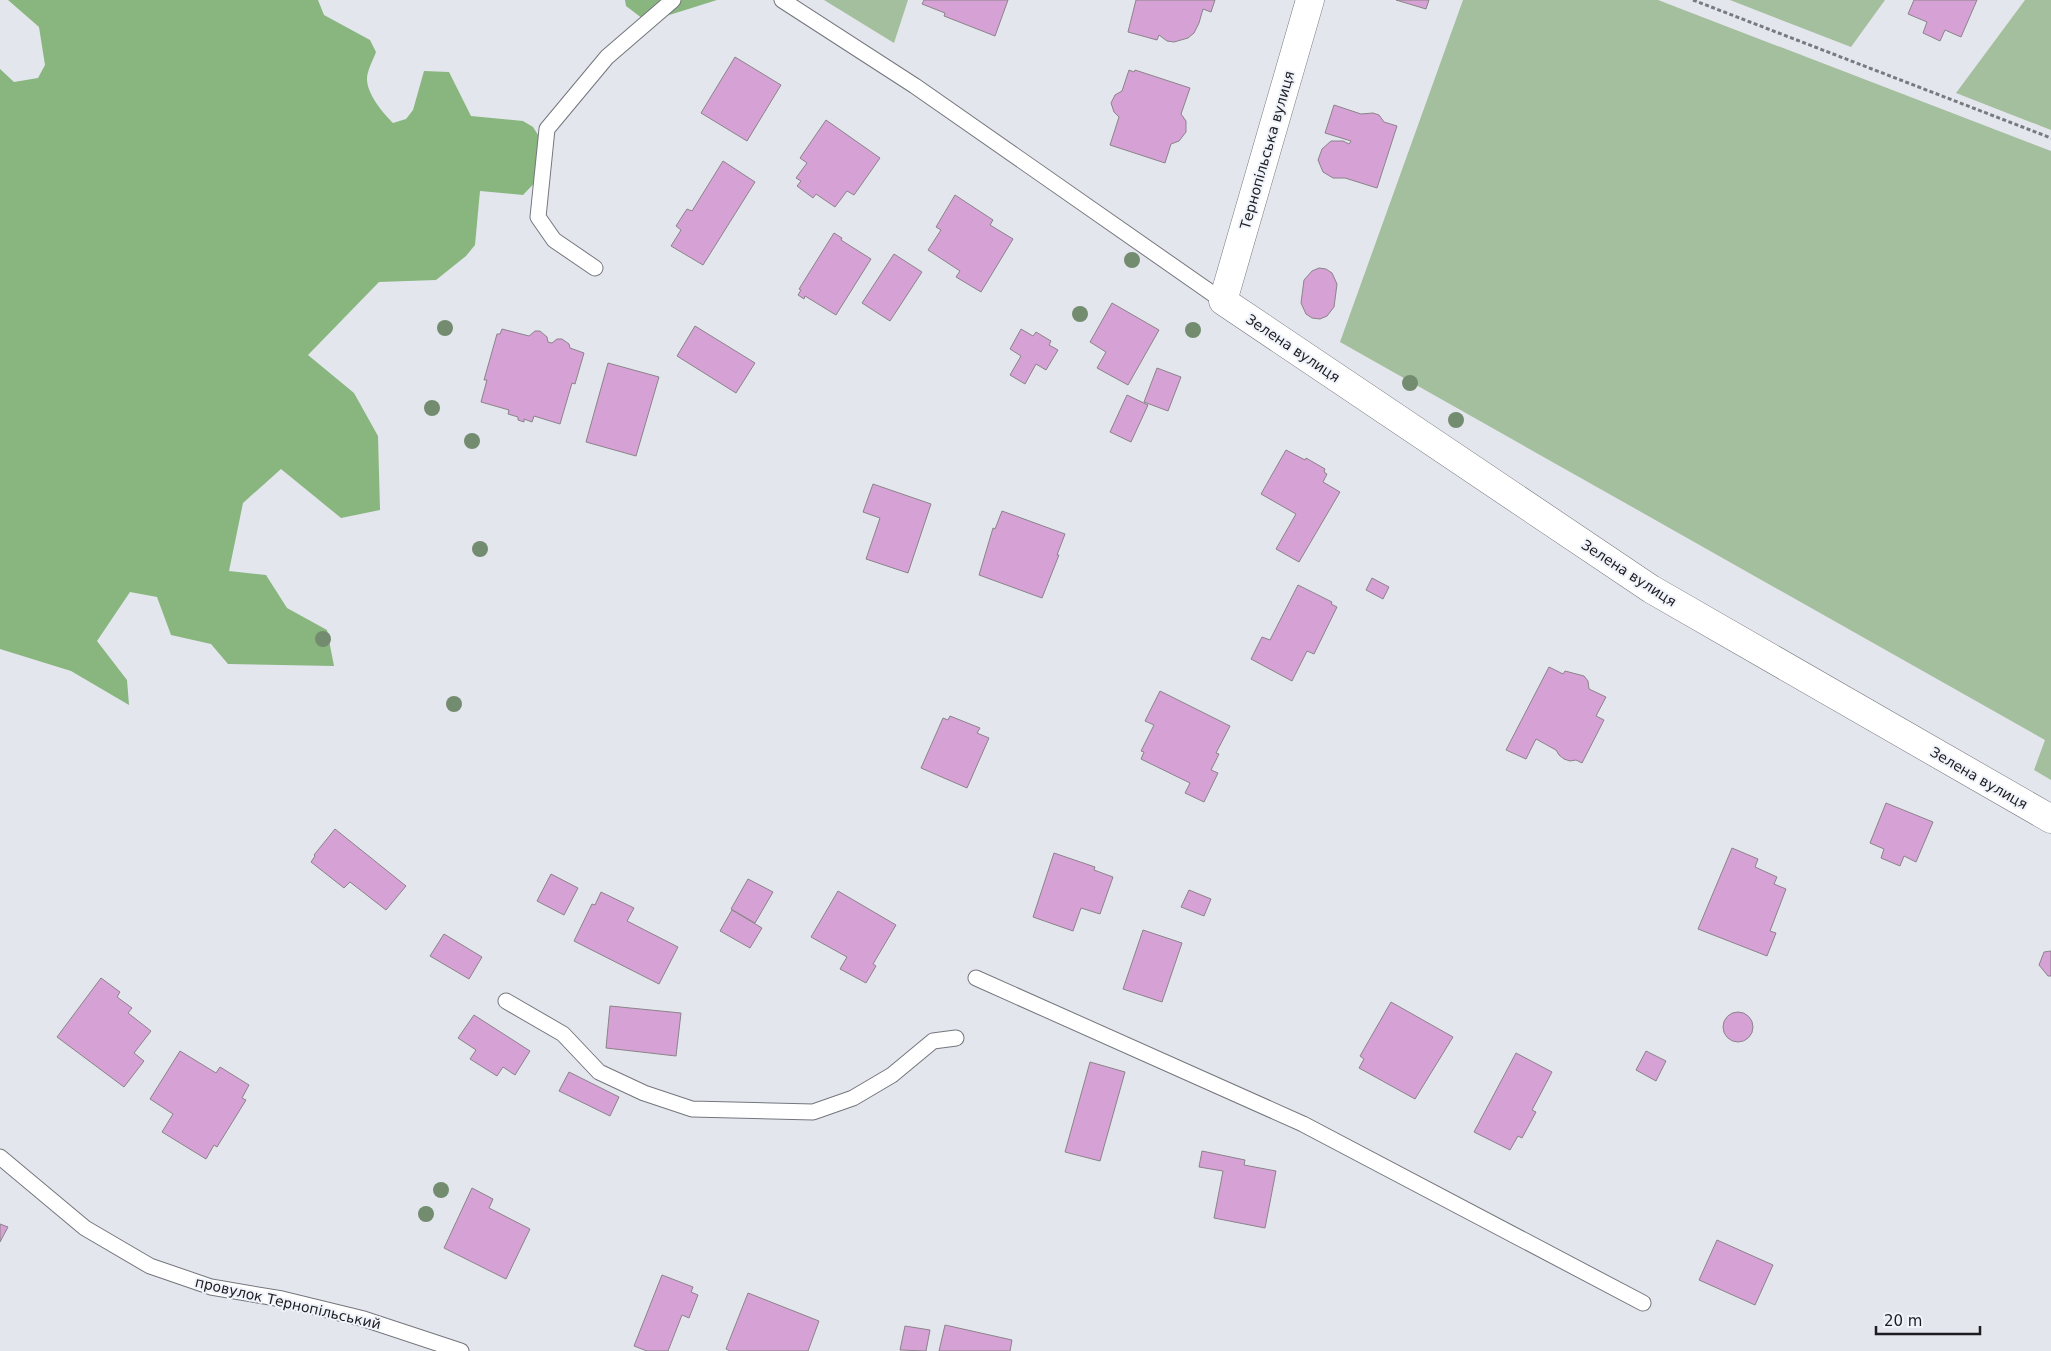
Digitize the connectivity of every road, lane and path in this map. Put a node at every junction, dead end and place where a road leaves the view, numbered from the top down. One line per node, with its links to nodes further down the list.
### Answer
1 (673, 0): 6 (lane)
2 (782, 0): 7 (lane)
3 (1310, 0): 7 (street, Тернопільська вулиця)
4 (1693, 0): 5 (path)
5 (2051, 138)
6 (594, 268)
7 (1223, 301): 8 (street, Зелена вулиця)
8 (2051, 819)
9 (976, 978): 13 (lane)
10 (506, 1001): 11 (lane)
11 (956, 1038)
12 (0, 1157): 14 (lane, провулок Тернопільський)
13 (1643, 1303)
14 (461, 1351)

